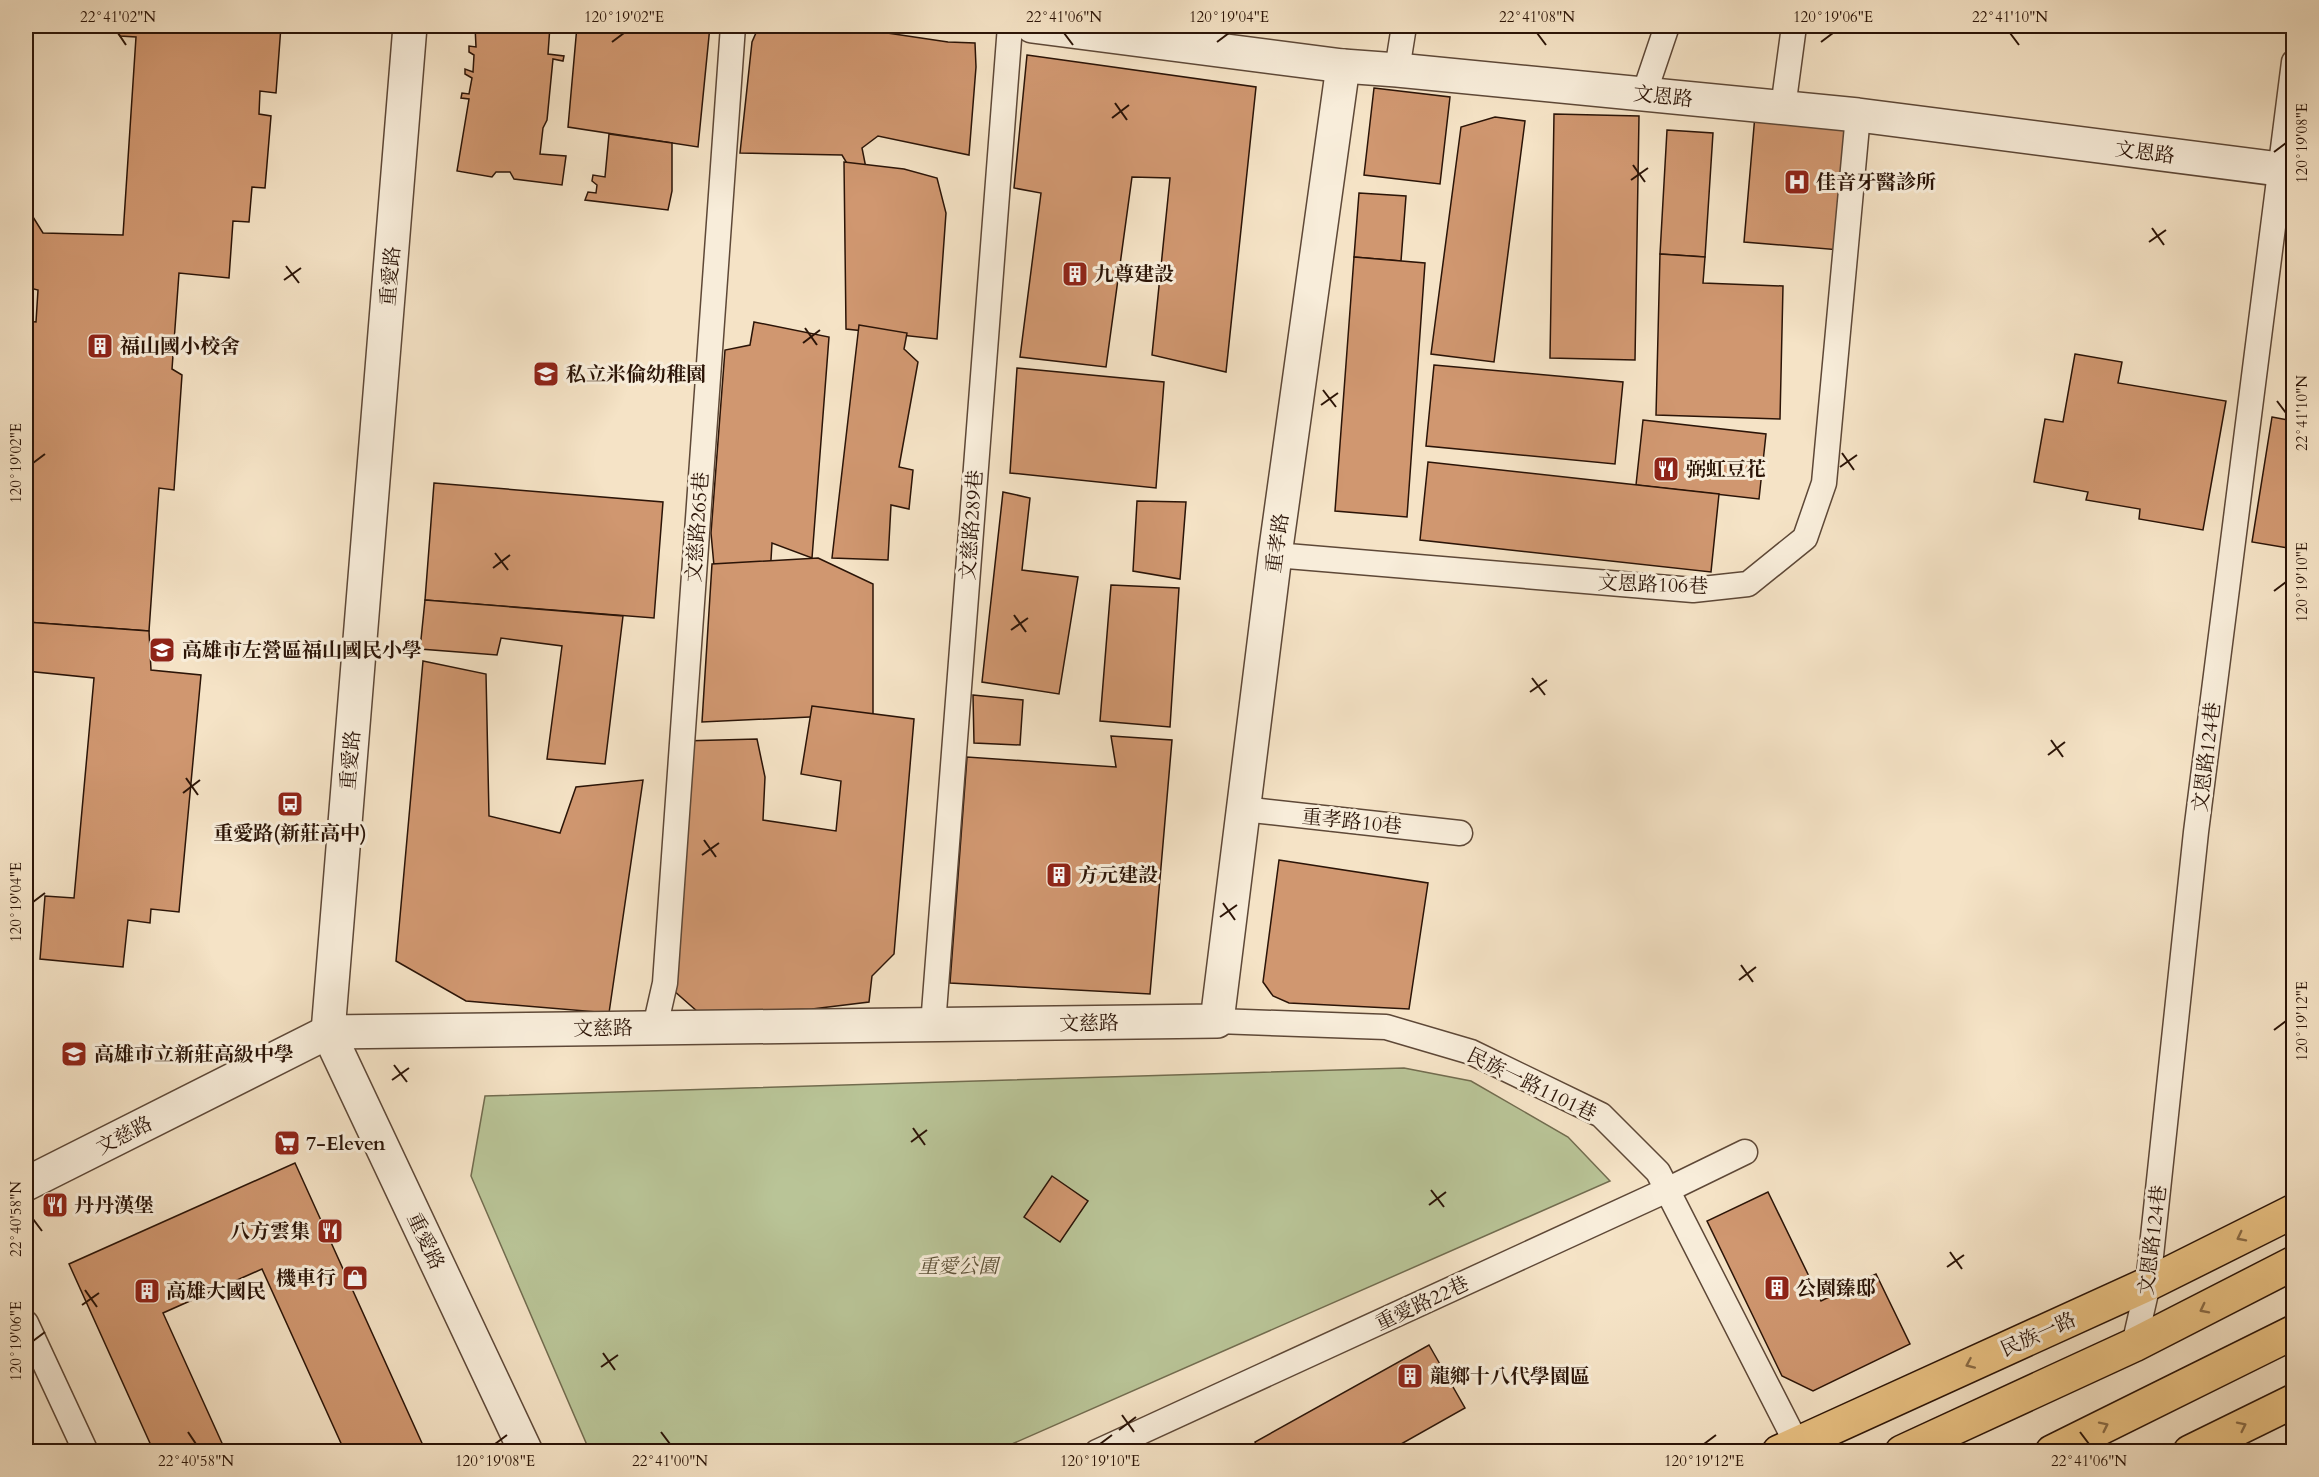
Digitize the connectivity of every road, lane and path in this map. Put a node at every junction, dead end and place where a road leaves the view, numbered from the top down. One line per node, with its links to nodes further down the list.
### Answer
1 (410, 26): 21 (street, 重愛路)
2 (733, 26): 20 (lane, 文慈路265巷)
3 (1010, 26): 19 (lane, 文慈路289巷)
4 (1032, 26): 9 (street, 文恩路)
5 (1404, 26): 10 (lane)
6 (1666, 26): 11 (lane)
7 (1794, 26): 12 (lane)
8 (2294, 62): 14 (lane, 文恩路124巷)
9 (1343, 66): 10 (street, 文恩路); 15 (street, 重孝路)
10 (1397, 70): 11 (street, 文恩路)
11 (1644, 94): 12 (street, 文恩路)
12 (1783, 108): 13 (street, 文恩路)
13 (1858, 115): 14 (street, 文恩路); 15 (lane, 文恩路106巷)
14 (2287, 170): 27 (lane, 文恩路124巷)
15 (1275, 555): 16 (street, 重孝路)
16 (1243, 809): 17 (lane, 重孝路10巷); 18 (street, 重孝路)
17 (1460, 833)
18 (1217, 1022): 19 (street, 文慈路); 24 (lane, 民族一路1101巷)
19 (933, 1025): 20 (street, 文慈路)
20 (655, 1028): 21 (street, 文慈路)
21 (328, 1032): 23 (street, 文慈路); 34 (street, 重愛路)
22 (1745, 1152): 24 (lane, 重愛路22巷)
23 (26, 1184)
24 (1667, 1190): 32 (lane, 民族一路1101巷); 35 (lane, 重愛路22巷)
25 (2294, 1211): 27 (main road, 民族一路, one-way to 27)
26 (2294, 1263): 30 (main road, one-way to 30)
27 (2148, 1284): 30 (lane, 文恩路124巷); 32 (main road, 民族一路, one-way to 32)
28 (26, 1323): 33 (lane)
29 (2294, 1332): 37 (main road, one-way to 29)
30 (2134, 1345): 36 (main road)
31 (2294, 1401): 38 (main road, one-way to 31)
32 (1792, 1448)
33 (86, 1452)
34 (526, 1452)
35 (1097, 1452)
36 (1902, 1452)
37 (2052, 1452)
38 (2190, 1452)

